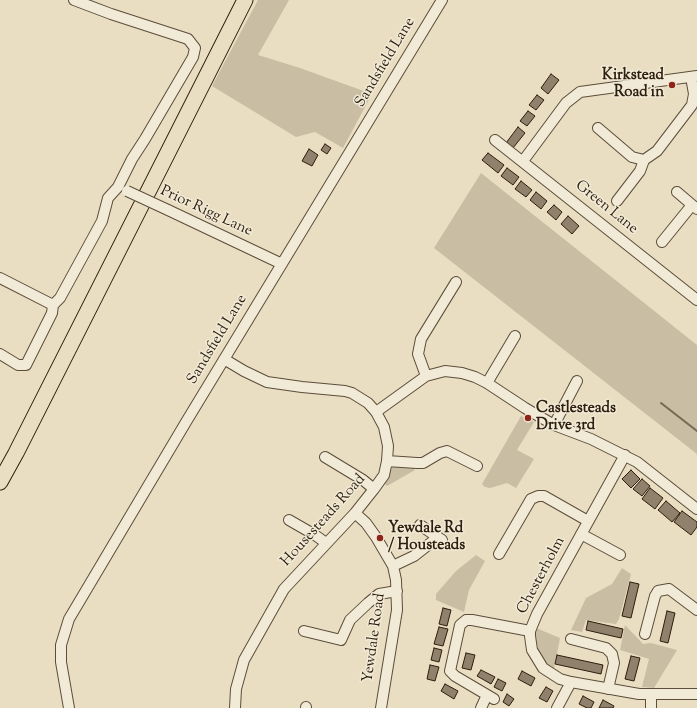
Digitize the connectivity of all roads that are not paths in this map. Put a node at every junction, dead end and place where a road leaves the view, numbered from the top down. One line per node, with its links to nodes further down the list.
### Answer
1 (74, 0): 9 (street)
2 (245, 0): 31 (highway)
3 (442, 0): 14 (street, Sandsfield Lane)
4 (694, 76): 7 (street); 8 (street)
5 (598, 128): 7 (street)
6 (495, 140): 8 (street, Green Lane)
7 (644, 160): 11 (street)
8 (523, 161): 17 (street, Green Lane)
9 (123, 189): 14 (street, Prior Rigg Lane, bridge); 18 (street)
10 (677, 192): 12 (street)
11 (617, 201)
12 (695, 207): 13 (street)
13 (662, 242)
14 (282, 264): 21 (street, Sandsfield Lane)
15 (0, 278): 18 (street)
16 (456, 282): 22 (street)
17 (697, 300)
18 (53, 305): 20 (street)
19 (515, 336): 24 (street)
20 (0, 354)
21 (224, 359): 25 (street, Housesteads Road); 53 (street, Sandsfield Lane)
22 (426, 376): 24 (street); 25 (street)
23 (577, 381): 26 (street)
24 (487, 383): 26 (street)
25 (376, 412): 29 (street, Housesteads Road)
26 (554, 425): 27 (street)
27 (625, 455): 33 (street); 36 (street, Chesterholm)
28 (325, 457): 32 (street)
29 (387, 461): 30 (street); 32 (street, Housesteads Road)
30 (477, 466)
31 (0, 482)
32 (374, 489): 34 (street, Housesteads Road)
33 (697, 509)
34 (355, 513): 39 (street, Housesteads Road); 42 (street, Yewdale Road)
35 (289, 520): 39 (street)
36 (588, 521): 38 (street, Chesterholm); 40 (street)
37 (420, 525): 42 (street)
38 (581, 534): 41 (street, Chesterholm); 46 (street, Chesterholm)
39 (326, 543): 54 (street, Housesteads Road)
40 (500, 554)
41 (620, 555)
42 (393, 566): 43 (street, Yewdale Road)
43 (397, 591): 45 (street); 55 (street, Yewdale Road)
44 (697, 610): 47 (street)
45 (304, 631)
46 (530, 631): 49 (street, Chesterholm); 56 (street, Chesterholm)
47 (645, 634)
48 (571, 639): 50 (street)
49 (571, 682): 50 (street, Chesterholm); 57 (street)
50 (608, 689): 52 (street, Chesterholm)
51 (697, 694): 52 (street, Chesterholm)
52 (651, 695): 58 (street)
53 (69, 708)
54 (235, 708)
55 (380, 708)
56 (480, 708)
57 (557, 708)
58 (651, 708)

